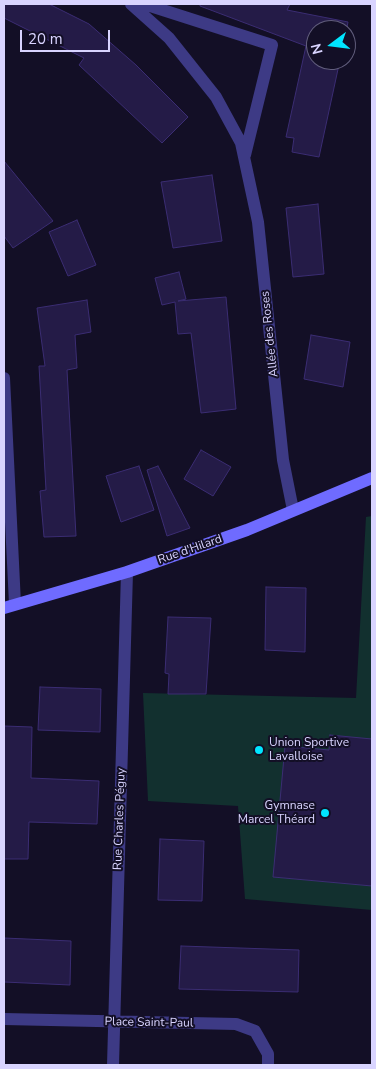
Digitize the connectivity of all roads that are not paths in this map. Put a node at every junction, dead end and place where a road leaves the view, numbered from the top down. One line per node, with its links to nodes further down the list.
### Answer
1 (131, 4): 3 (street, Allée des Roses)
2 (144, 4): 3 (street, Allée des Roses)
3 (244, 159): 7 (street, Allée des Roses)
4 (4, 378): 5 (street)
5 (4, 392): 9 (street)
6 (372, 478): 7 (street, Rue d'Hilard)
7 (293, 510): 8 (street, Rue d'Hilard)
8 (127, 572): 9 (street, Rue d'Hilard); 11 (street, Rue Charles Péguy)
9 (9, 606)
10 (4, 1019): 11 (street, Place Saint-Paul)
11 (114, 1023): 12 (street, Rue Charles Péguy); 13 (street, Place Saint-Paul)
12 (113, 1065)
13 (268, 1065)

